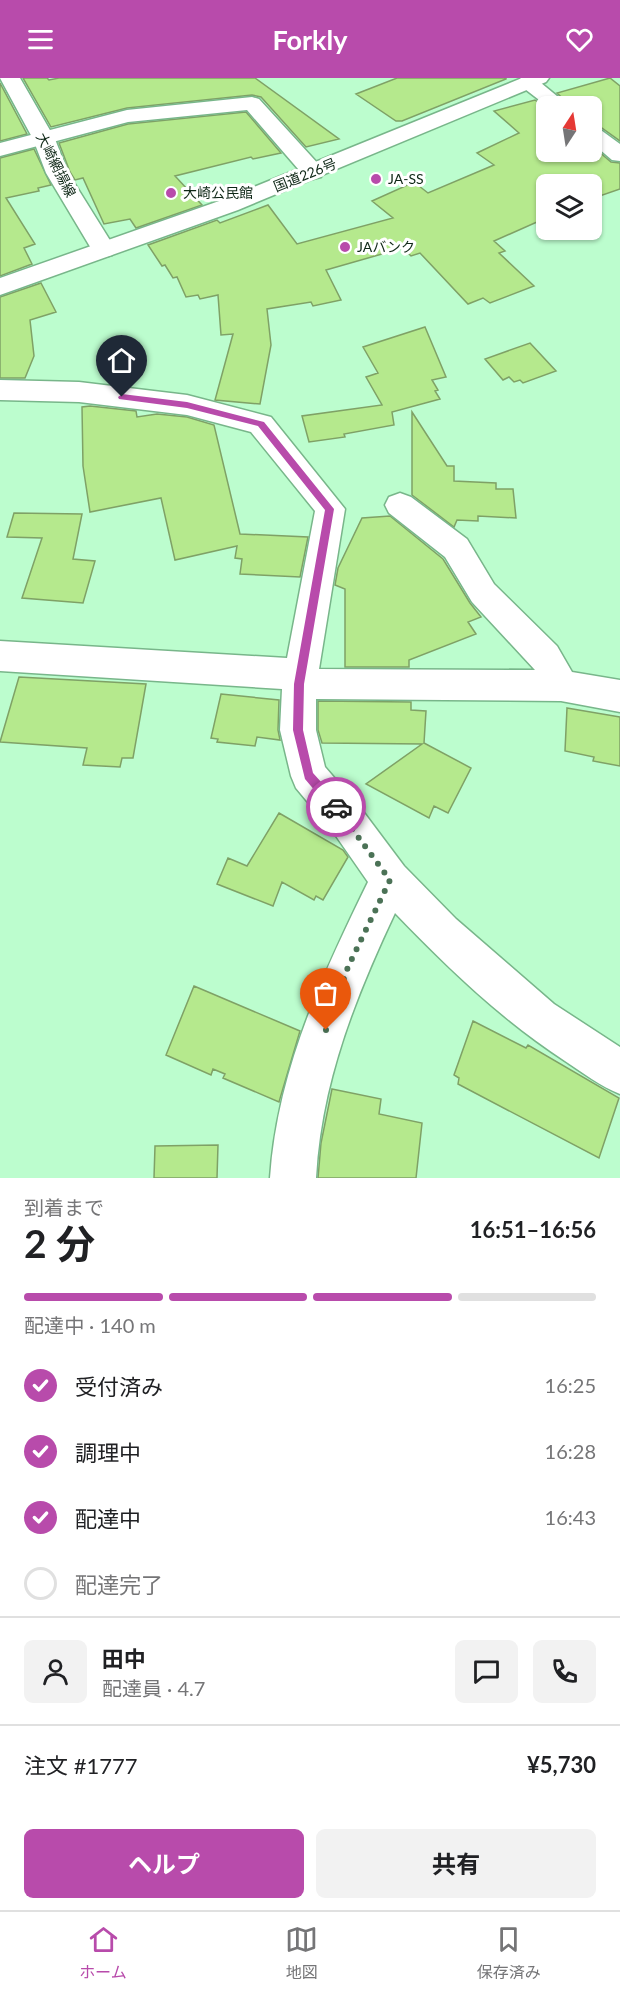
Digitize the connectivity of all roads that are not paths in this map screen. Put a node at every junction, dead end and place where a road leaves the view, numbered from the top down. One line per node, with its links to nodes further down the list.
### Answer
1 (10, 78): 4 (main road, 大崎網揚線)
2 (534, 80): 3 (main road); 8 (main road, 国道226号)
3 (549, 96)
4 (44, 139): 6 (main road); 8 (main road); 9 (main road, 大崎網揚線)
5 (602, 141): 7 (main road)
6 (0, 150)
7 (620, 155)
8 (313, 172): 9 (main road, 国道226号)
9 (104, 250): 10 (main road, 国道226号)
10 (0, 287)
11 (0, 390): 14 (main road)
12 (400, 505): 15 (main road)
13 (0, 656): 14 (main road)
14 (299, 684): 15 (main road); 17 (main road)
15 (561, 686): 16 (main road)
16 (620, 696)
17 (390, 880): 18 (main road); 19 (main road)
18 (620, 1072)
19 (293, 1178)

